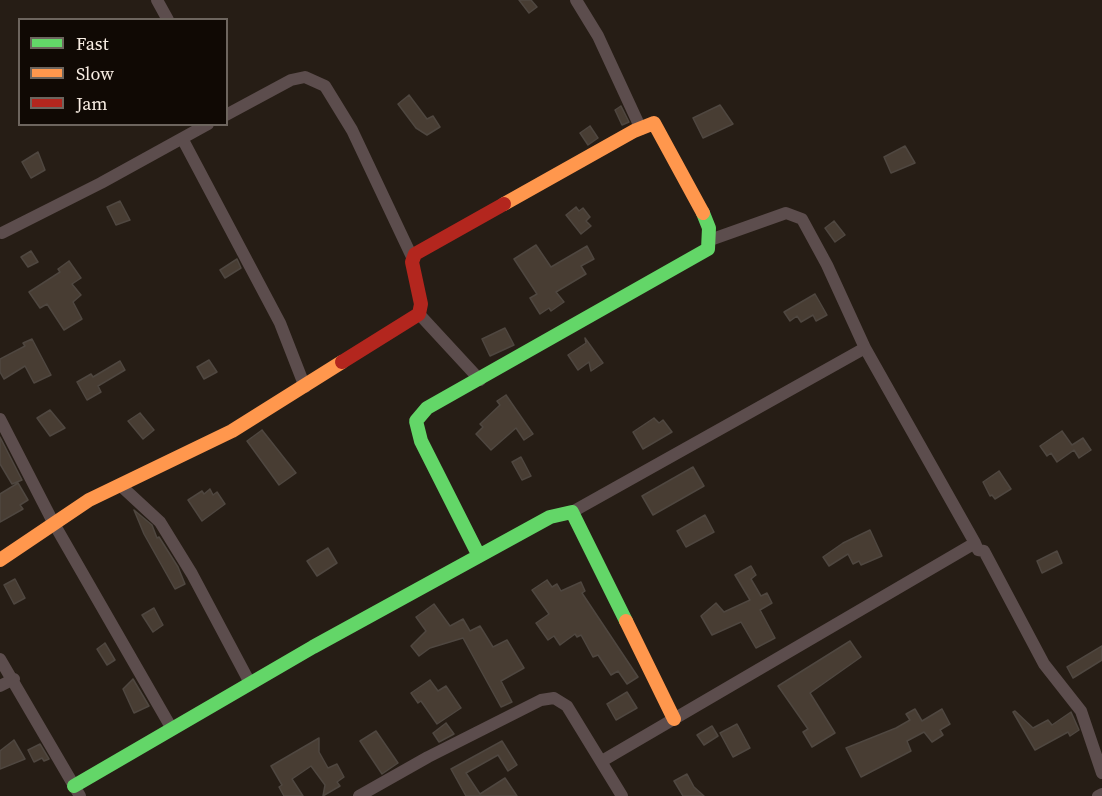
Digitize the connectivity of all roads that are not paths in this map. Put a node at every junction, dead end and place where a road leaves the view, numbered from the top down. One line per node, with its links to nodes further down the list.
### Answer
1 (157, 0): 3 (street)
2 (576, 0): 6 (street)
3 (167, 18)
4 (228, 114): 11 (street)
5 (205, 126): 7 (street)
6 (641, 129): 10 (street); 11 (street)
7 (183, 140): 9 (street); 15 (street)
8 (0, 219): 9 (street)
9 (1, 234)
10 (710, 240): 13 (street); 14 (street)
11 (412, 257): 12 (street)
12 (419, 314): 14 (street); 15 (street)
13 (865, 348): 18 (street); 20 (street)
14 (480, 380): 21 (street)
15 (305, 387): 17 (street)
16 (0, 419): 19 (street)
17 (120, 485): 19 (street); 25 (street)
18 (572, 512): 21 (street); 27 (street)
19 (53, 522): 22 (street); 28 (street)
20 (975, 543): 27 (street); 30 (street)
21 (479, 556): 25 (street)
22 (0, 560)
23 (0, 659): 24 (street)
24 (14, 679): 26 (street); 31 (street)
25 (250, 683): 28 (street)
26 (0, 686)
27 (674, 719): 29 (street)
28 (172, 729): 31 (street)
29 (602, 761): 32 (street); 33 (street)
30 (1102, 773)
31 (77, 791)
32 (359, 796)
33 (622, 796)

